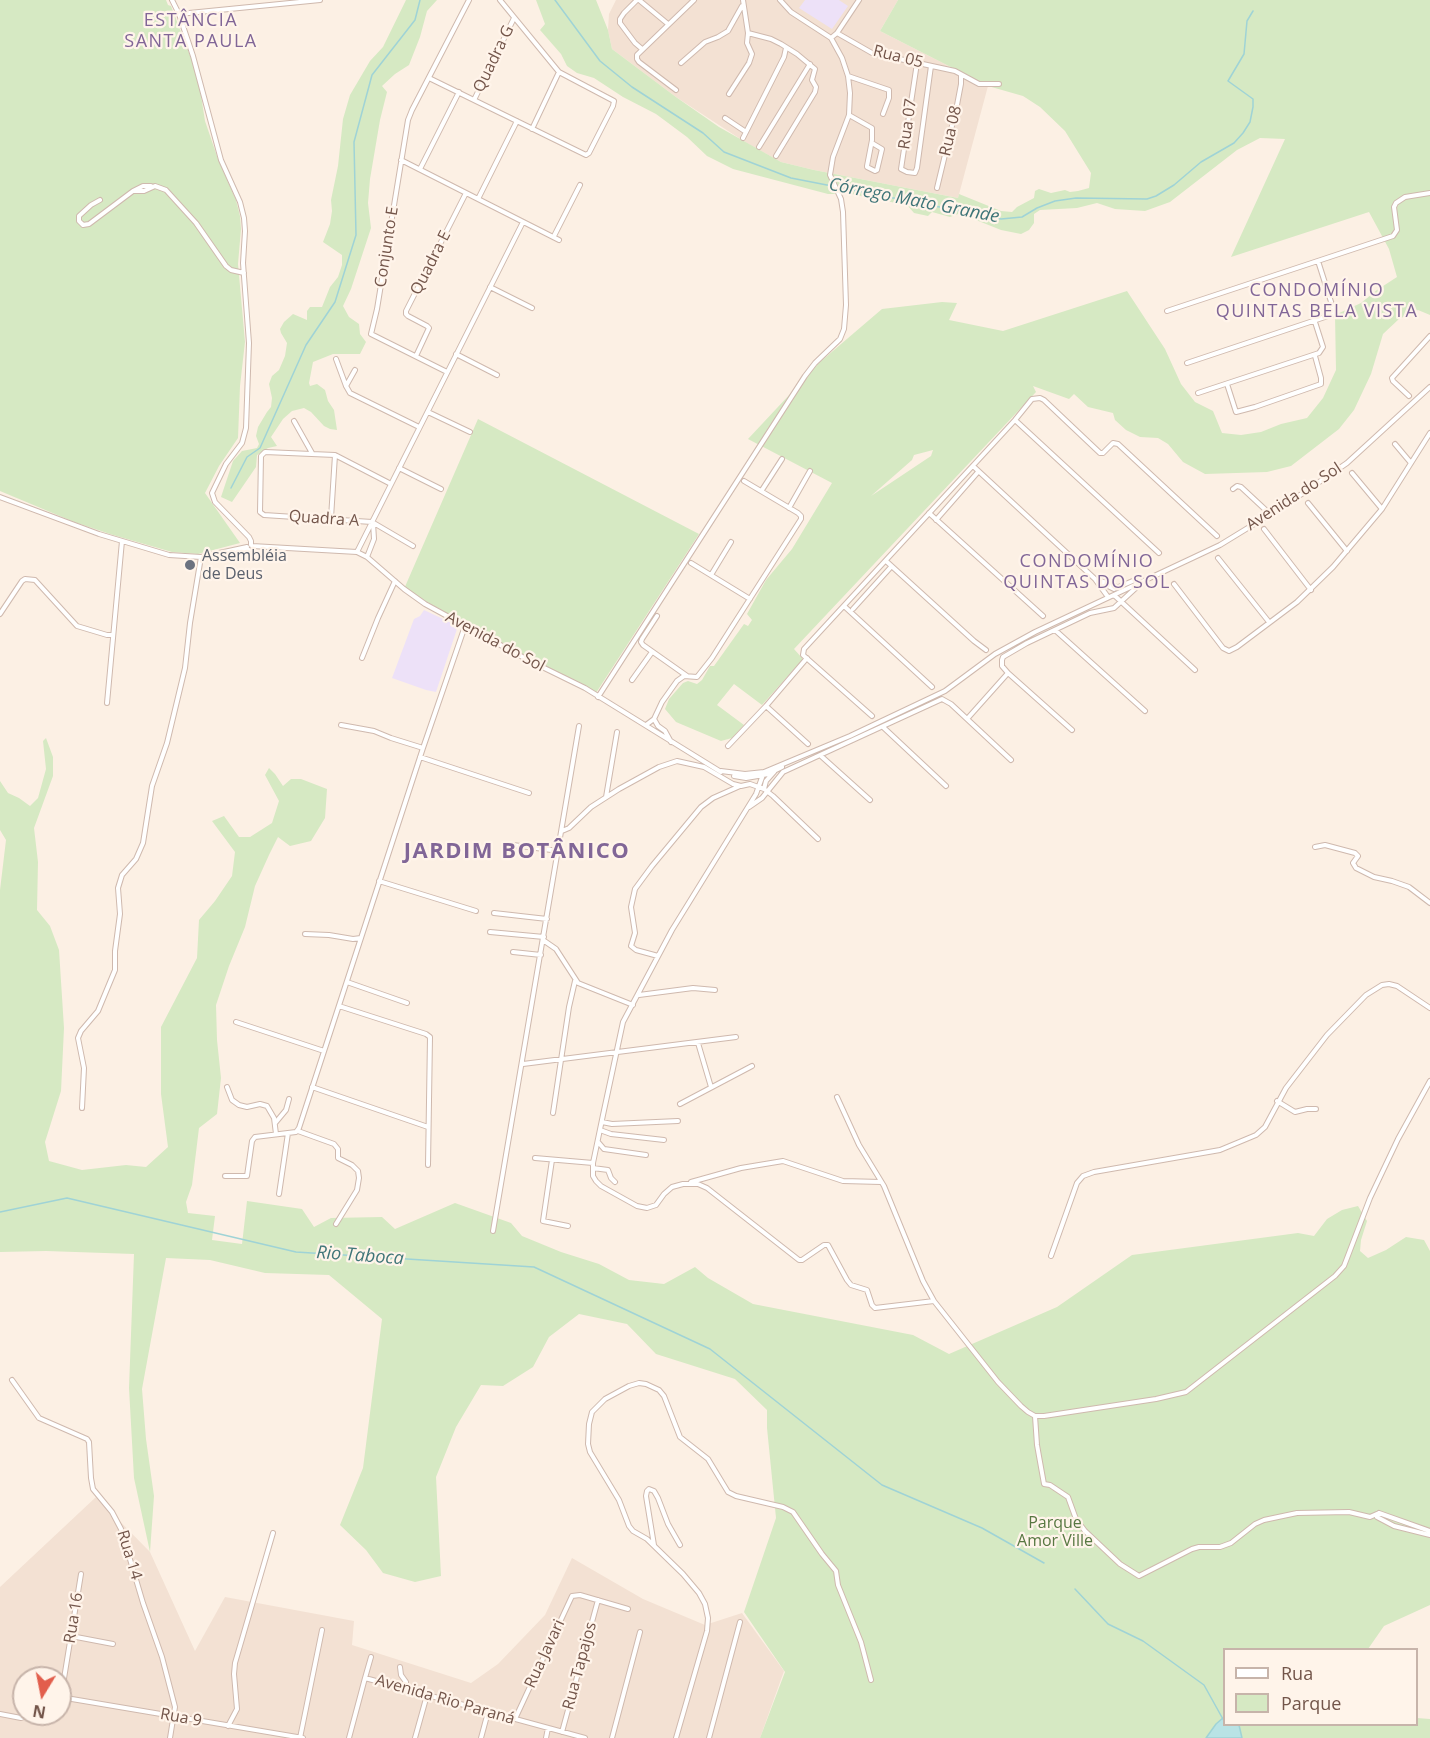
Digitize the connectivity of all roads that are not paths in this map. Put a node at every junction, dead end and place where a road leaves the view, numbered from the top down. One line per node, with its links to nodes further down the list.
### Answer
1 (172, 0): 10 (street)
2 (320, 0): 10 (street)
3 (469, 0): 25 (street, Conjunto E)
4 (500, 0): 11 (street)
5 (638, 0): 12 (street); 17 (street)
6 (694, 0): 12 (street)
7 (780, 0): 15 (street)
8 (859, 0): 14 (street)
9 (743, 2): 13 (street); 18 (street)
10 (179, 14): 53 (street)
11 (514, 18): 22 (street); 30 (street, Quadra G)
12 (668, 24): 17 (street)
13 (748, 33): 16 (street); 29 (street)
14 (837, 33): 15 (street); 19 (street, Rua 05)
15 (831, 38): 24 (street)
16 (786, 48): 20 (street); 36 (street)
17 (642, 49): 27 (street)
18 (681, 63)
19 (916, 63): 21 (street, Rua 05); 21 (street, Rua 07)
20 (810, 64): 39 (street); 40 (street)
21 (931, 66): 23 (street, Rua 05)
22 (558, 72): 35 (street); 35 (street)
23 (961, 75): 26 (street, Rua 05); 44 (street, Rua 08)
24 (848, 76): 31 (street); 32 (street)
25 (429, 78): 28 (street); 41 (street, Conjunto E)
26 (999, 84)
27 (676, 90)
28 (459, 92): 30 (street); 42 (street)
29 (729, 94)
30 (474, 100): 34 (street)
31 (883, 114)
32 (849, 115): 38 (street); 152 (street)
33 (724, 118): 36 (street)
34 (517, 121): 35 (street); 48 (street)
35 (532, 129)
36 (746, 132): 37 (street)
37 (743, 138)
38 (872, 143): 38 (street)
39 (759, 147)
40 (776, 156)
41 (401, 160): 42 (street); 62 (street, Conjunto E)
42 (419, 169): 45 (street)
43 (579, 186): 50 (street)
44 (938, 188)
45 (466, 193): 48 (street); 62 (street, Quadra E)
46 (1430, 193): 52 (street)
47 (100, 200): 53 (street)
48 (478, 200): 49 (street)
49 (523, 222): 50 (street); 54 (street)
50 (554, 236): 51 (street)
51 (559, 240)
52 (1318, 261): 56 (street); 57 (street)
53 (243, 273): 111 (street)
54 (490, 287): 55 (street); 61 (street)
55 (532, 308)
56 (1167, 311)
57 (1315, 322): 63 (street); 65 (street)
58 (1430, 336): 59 (street)
59 (1426, 341): 60 (street); 73 (street)
60 (1430, 345)
61 (456, 354): 67 (street); 68 (street)
62 (416, 356): 67 (street)
63 (1315, 356): 69 (street); 69 (street)
64 (336, 358): 70 (street)
65 (1187, 363)
66 (355, 370): 70 (street)
67 (447, 372): 74 (street)
68 (497, 375)
69 (1227, 384): 72 (street)
70 (346, 386): 77 (street)
71 (1430, 387): 102 (street, Avenida do Sol)
72 (1198, 393)
73 (1409, 396)
74 (427, 412): 77 (street); 78 (street)
75 (1015, 420): 85 (street); 107 (street); 114 (street)
76 (294, 421): 81 (street)
77 (419, 427): 86 (street)
78 (470, 432)
79 (1430, 433): 84 (street)
80 (1395, 444): 84 (street)
81 (313, 454): 82 (street); 103 (street, Quadra A)
82 (335, 455): 91 (street); 103 (street)
83 (782, 459): 94 (street)
84 (1411, 464): 100 (street)
85 (972, 466): 88 (street); 95 (street)
86 (399, 468): 91 (street); 92 (street)
87 (810, 471): 99 (street)
88 (978, 472): 97 (street); 122 (street)
89 (1352, 473): 100 (street)
90 (744, 481): 94 (street)
91 (391, 484): 105 (street)
92 (441, 489)
93 (1233, 489): 102 (street)
94 (762, 490): 99 (street)
95 (945, 494): 97 (street); 101 (street)
96 (0, 497): 108 (street, Avenida do Sol)
97 (953, 500): 104 (street)
98 (1308, 503): 112 (street)
99 (789, 508): 132 (street)
100 (1382, 509): 112 (street)
101 (928, 513): 104 (street); 118 (street)
102 (1270, 514): 125 (street, Avenida do Sol)
103 (331, 519): 105 (street, Quadra A)
104 (936, 520): 138 (street)
105 (373, 521): 110 (street, Quadra A); 113 (street); 116 (street)
106 (1264, 529): 129 (street)
107 (1217, 536)
108 (122, 542): 115 (street, Avenida do Sol); 142 (street)
109 (731, 542): 121 (street)
110 (413, 546)
111 (250, 547): 113 (street, Avenida do Sol); 115 (street, Avenida do Sol)
112 (1347, 551): 129 (street)
113 (357, 552): 116 (street, Avenida do Sol)
114 (1159, 553)
115 (201, 557): 226 (street)
116 (367, 557): 123 (street, Avenida do Sol)
117 (1218, 558): 139 (street)
118 (886, 561): 124 (street); 143 (street)
119 (691, 563): 121 (street)
120 (890, 568): 128 (street)
121 (711, 575): 132 (street)
122 (1095, 579): 127 (street); 130 (street)
123 (395, 581): 140 (street, Avenida do Sol); 145 (street)
124 (864, 582): 128 (street); 134 (street)
125 (1141, 582): 127 (street); 131 (street); 133 (street)
126 (1174, 584): 139 (street)
127 (1116, 588): 130 (street)
128 (871, 589): 135 (street)
129 (1311, 590): 139 (street)
130 (1107, 595): 131 (street); 172 (street, Avenida do Sol)
131 (1114, 595): 133 (street)
132 (750, 599): 149 (street)
133 (1121, 603): 141 (street); 147 (street)
134 (844, 606): 146 (street); 151 (street)
135 (853, 609)
136 (0, 614): 142 (street)
137 (657, 616): 144 (street)
138 (1043, 616)
139 (1269, 622)
140 (465, 626): 152 (street, Avenida do Sol); 168 (street)
141 (1055, 630): 148 (street); 155 (street)
142 (113, 635): 153 (street)
143 (986, 650)
144 (652, 652): 149 (street); 150 (street)
145 (362, 658)
146 (807, 658): 154 (street); 156 (street)
147 (1195, 670)
148 (1008, 673): 158 (street); 163 (street)
149 (687, 676): 157 (street)
150 (632, 680)
151 (932, 687)
152 (598, 697): 160 (street, Avenida do Sol)
153 (107, 703)
154 (766, 706): 166 (street); 167 (street)
155 (1145, 711)
156 (872, 716)
157 (654, 719): 160 (street); 165 (street)
158 (967, 719): 162 (street); 171 (street)
159 (341, 725): 168 (street)
160 (646, 725): 165 (street, Avenida do Sol)
161 (579, 726): 185 (street)
162 (883, 727): 169 (street); 177 (street)
163 (1072, 730)
164 (617, 732): 181 (street)
165 (672, 742): 174 (street, Avenida do Sol)
166 (808, 744)
167 (728, 746)
168 (423, 748): 170 (street)
169 (821, 756): 178 (street); 183 (street)
170 (420, 757): 179 (street); 190 (street)
171 (1011, 760)
172 (790, 762): 173 (street, Avenida do Sol); 174 (street, Avenida do Sol)
173 (776, 770): 174 (street, Avenida do Sol); 175 (street)
174 (761, 774): 175 (street); 178 (street)
175 (765, 782): 178 (street)
176 (741, 786): 178 (street); 181 (street); 201 (street)
177 (946, 786)
178 (761, 788): 180 (street); 182 (street); 186 (street)
179 (529, 793)
180 (756, 794): 182 (street); 184 (street)
181 (606, 797): 185 (street)
182 (761, 799): 184 (street)
183 (870, 800)
184 (748, 807): 201 (street)
185 (562, 831): 189 (street)
186 (819, 839)
187 (513, 845): 189 (street)
188 (1315, 847): 191 (street)
189 (559, 851): 194 (street)
190 (380, 881): 192 (street); 197 (street)
191 (1430, 903)
192 (476, 911)
193 (494, 913): 194 (street)
194 (547, 919): 198 (street)
195 (490, 932): 198 (street)
196 (305, 934): 197 (street)
197 (361, 938): 203 (street)
198 (543, 939): 200 (street); 202 (street)
199 (513, 952): 200 (street)
200 (540, 955): 216 (street)
201 (658, 956): 205 (street)
202 (575, 981): 207 (street); 215 (street)
203 (347, 982): 206 (street); 208 (street)
204 (715, 990): 205 (street)
205 (638, 994): 207 (street)
206 (406, 1003)
207 (633, 1005): 214 (street)
208 (339, 1006): 213 (street); 232 (street)
209 (1430, 1008): 224 (street)
210 (236, 1022): 213 (street)
211 (736, 1037): 212 (street)
212 (698, 1043): 214 (street); 221 (street)
213 (324, 1051): 220 (street)
214 (616, 1052): 215 (street); 230 (street)
215 (562, 1059): 216 (street); 228 (street)
216 (522, 1064): 251 (street)
217 (752, 1066): 221 (street)
218 (1430, 1081): 255 (street)
219 (226, 1087): 231 (street)
220 (312, 1087): 232 (street); 234 (street)
221 (711, 1087): 225 (street)
222 (837, 1097): 246 (street)
223 (289, 1099): 231 (street)
224 (1277, 1101): 227 (street); 252 (street)
225 (680, 1104)
226 (82, 1108)
227 (1316, 1109)
228 (553, 1113)
229 (678, 1121): 230 (street)
230 (602, 1122): 233 (street)
231 (275, 1123): 236 (street)
232 (428, 1127): 242 (street)
233 (600, 1130): 237 (street); 238 (street)
234 (298, 1131): 235 (street); 249 (street)
235 (288, 1133): 236 (street); 248 (street)
236 (276, 1134): 244 (street)
237 (664, 1140)
238 (598, 1142): 239 (street); 243 (street)
239 (646, 1155)
240 (535, 1158): 241 (street)
241 (552, 1160): 243 (street); 250 (street)
242 (428, 1165)
243 (593, 1167): 245 (street); 247 (street)
244 (225, 1176)
245 (615, 1182)
246 (881, 1182): 247 (street); 253 (street)
247 (689, 1183): 253 (street)
248 (279, 1194)
249 (336, 1224)
250 (568, 1226)
251 (493, 1232)
252 (1051, 1256)
253 (934, 1301): 255 (street)
254 (12, 1380): 278 (street, Rua 14)
255 (1035, 1416): 256 (street)
256 (1379, 1513): 258 (street); 258 (street)
257 (273, 1533): 280 (street)
258 (1430, 1533)
259 (680, 1545): 260 (street)
260 (654, 1546): 273 (street); 291 (street)
261 (81, 1574): 267 (street, Rua 16)
262 (598, 1600): 263 (street); 279 (street, Rua Javari); 282 (street, Rua Tapajos)
263 (628, 1609)
264 (740, 1622): 292 (street)
265 (322, 1630): 284 (street)
266 (640, 1632): 290 (street)
267 (71, 1636): 268 (street); 270 (street, Rua 16)
268 (113, 1644)
269 (371, 1657): 272 (street)
270 (66, 1666)
271 (400, 1667): 274 (street)
272 (365, 1677): 274 (street, Avenida Rio Paraná); 285 (street, Avenida Rio Paraná)
273 (871, 1680)
274 (406, 1689): 275 (street, Avenida Rio Paraná)
275 (427, 1695): 277 (street, Avenida Rio Paraná); 286 (street)
276 (72, 1699): 278 (street, Rua 9)
277 (488, 1712): 279 (street, Avenida Rio Paraná); 287 (street)
278 (174, 1717): 280 (street, Rua 9); 283 (street, Rua 14)
279 (515, 1719): 281 (street, Avenida Rio Paraná)
280 (228, 1726): 284 (street, Rua 9)
281 (548, 1728): 282 (street, Avenida Rio Paraná); 288 (street)
282 (562, 1732): 289 (street, Avenida Rio Paraná)
283 (170, 1738)
284 (301, 1738)
285 (350, 1738)
286 (415, 1738)
287 (481, 1738)
288 (546, 1738)
289 (585, 1738)
290 (612, 1738)
291 (676, 1738)
292 (709, 1738)

